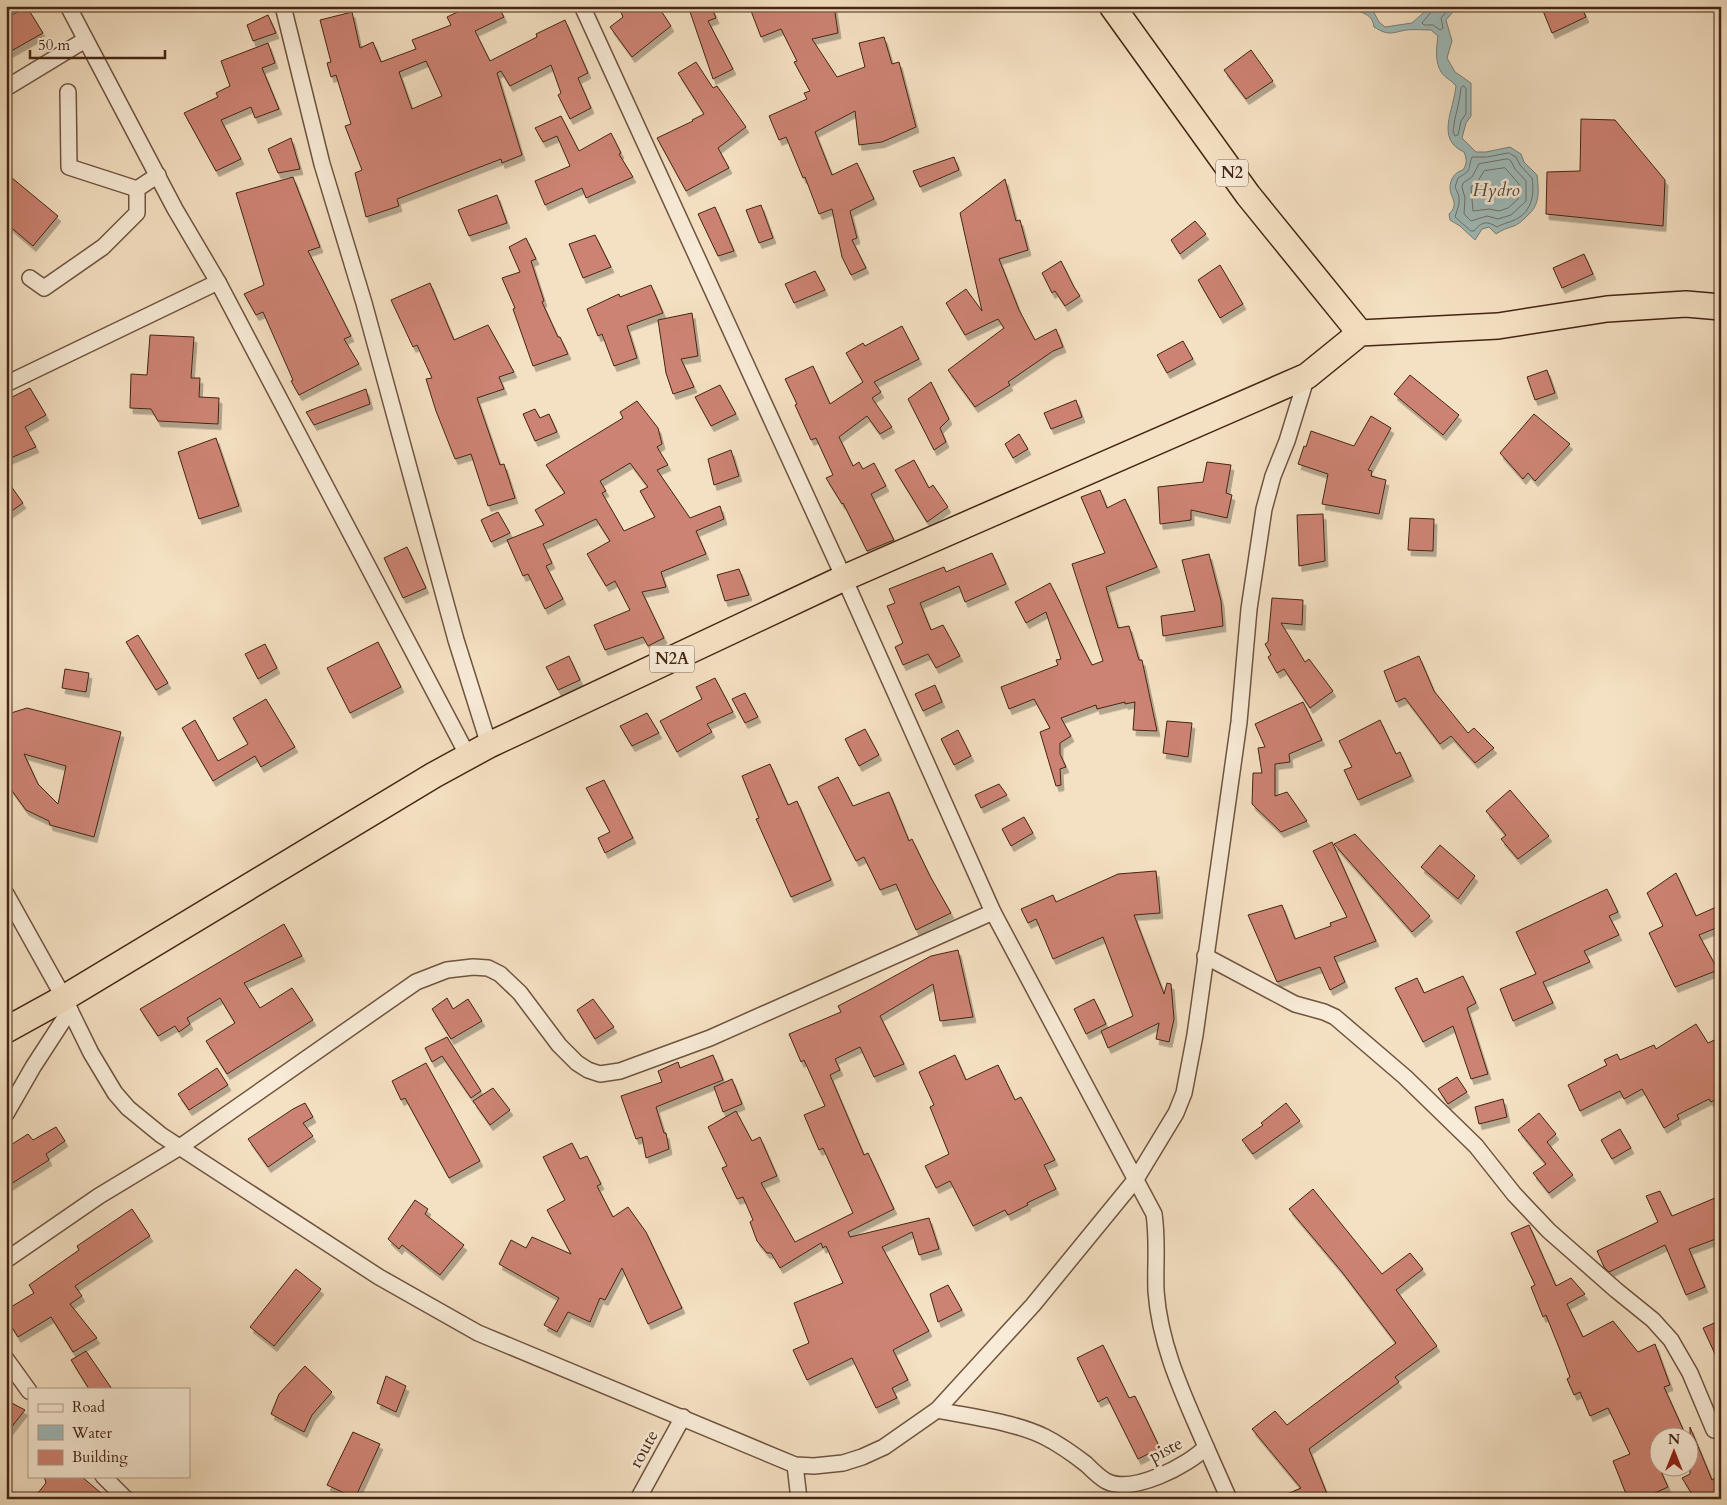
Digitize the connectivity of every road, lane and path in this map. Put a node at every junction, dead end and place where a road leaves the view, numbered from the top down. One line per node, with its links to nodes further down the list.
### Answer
1 (68, 6): 5 (street)
2 (283, 6): 17 (street)
3 (582, 6): 16 (street, piste)
4 (1112, 6): 13 (highway, N2)
5 (85, 40): 6 (street); 8 (street)
6 (6, 88)
7 (68, 92): 9 (street)
8 (158, 176): 9 (street); 11 (street)
9 (136, 189): 10 (street)
10 (30, 278)
11 (218, 282): 15 (street); 17 (street)
12 (1721, 307): 13 (highway)
13 (1360, 333): 14 (highway, N2A)
14 (1307, 376): 16 (highway, N2A); 20 (street)
15 (6, 384)
16 (844, 578): 17 (highway, N2A); 19 (street, piste)
17 (479, 750): 21 (highway, N2A)
18 (6, 894): 21 (street)
19 (993, 912): 24 (street); 25 (street, piste)
20 (1205, 956): 25 (street); 31 (street)
21 (67, 1004): 22 (highway, N2A); 23 (street); 24 (street)
22 (6, 1030)
23 (6, 1114)
24 (180, 1147): 26 (street); 30 (street)
25 (1136, 1179): 29 (street); 32 (street, piste)
26 (6, 1260)
27 (6, 1359): 28 (street)
28 (28, 1390)
29 (938, 1410): 32 (street, piste); 33 (street)
30 (682, 1418): 33 (street); 36 (street, route)
31 (1714, 1430)
32 (1206, 1446): 38 (street)
33 (795, 1464): 37 (street)
34 (105, 1478): 35 (street)
35 (126, 1499)
36 (638, 1499)
37 (798, 1499)
38 (1229, 1499)

